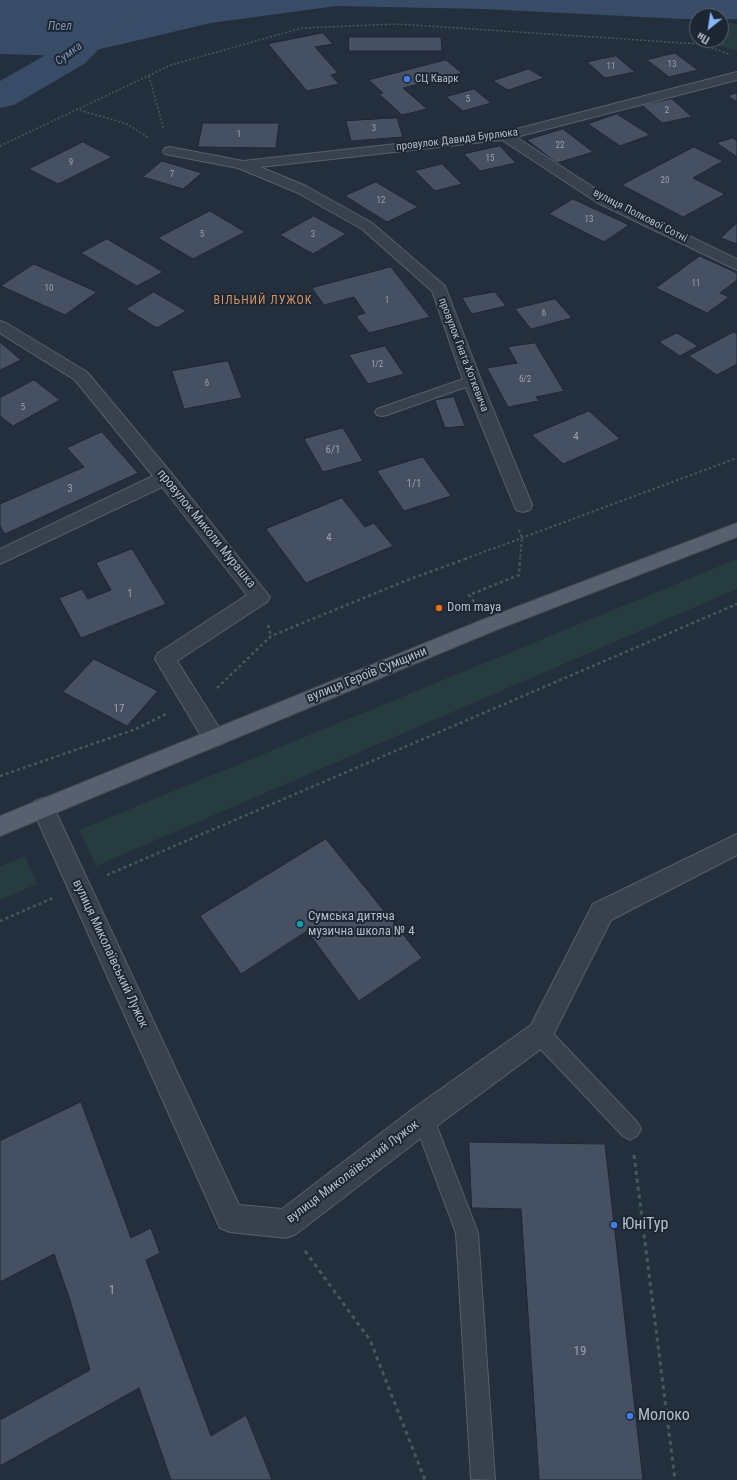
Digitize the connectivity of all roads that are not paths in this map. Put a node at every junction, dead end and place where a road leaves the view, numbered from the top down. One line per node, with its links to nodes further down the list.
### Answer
1 (737, 76): 2 (street, провулок Давида Бурлюка)
2 (505, 136): 4 (street, провулок Давида Бурлюка); 5 (street, вулиця Полкової Сотні)
3 (170, 151): 4 (street, провулок Гната Хоткевича)
4 (242, 165): 7 (street, провулок Гната Хоткевича)
5 (737, 265)
6 (0, 326): 9 (street, провулок Миколи Мурашка)
7 (472, 380): 8 (lane); 10 (street, провулок Гната Хоткевича)
8 (382, 412)
9 (165, 478): 12 (street); 13 (street, провулок Миколи Мурашка)
10 (523, 505)
11 (737, 530): 13 (main road, вулиця Героїв Сумщини)
12 (0, 557)
13 (214, 738): 14 (main road, вулиця Героїв Сумщини)
14 (43, 808): 15 (main road, вулиця Героїв Сумщини); 18 (street, вулиця Миколаївський Лужок)
15 (0, 826)
16 (737, 844): 17 (street, вулиця Миколаївський Лужок)
17 (540, 1034): 18 (street, вулиця Миколаївський Лужок); 19 (lane)
18 (424, 1118): 20 (lane)
19 (630, 1129)
20 (483, 1479)

